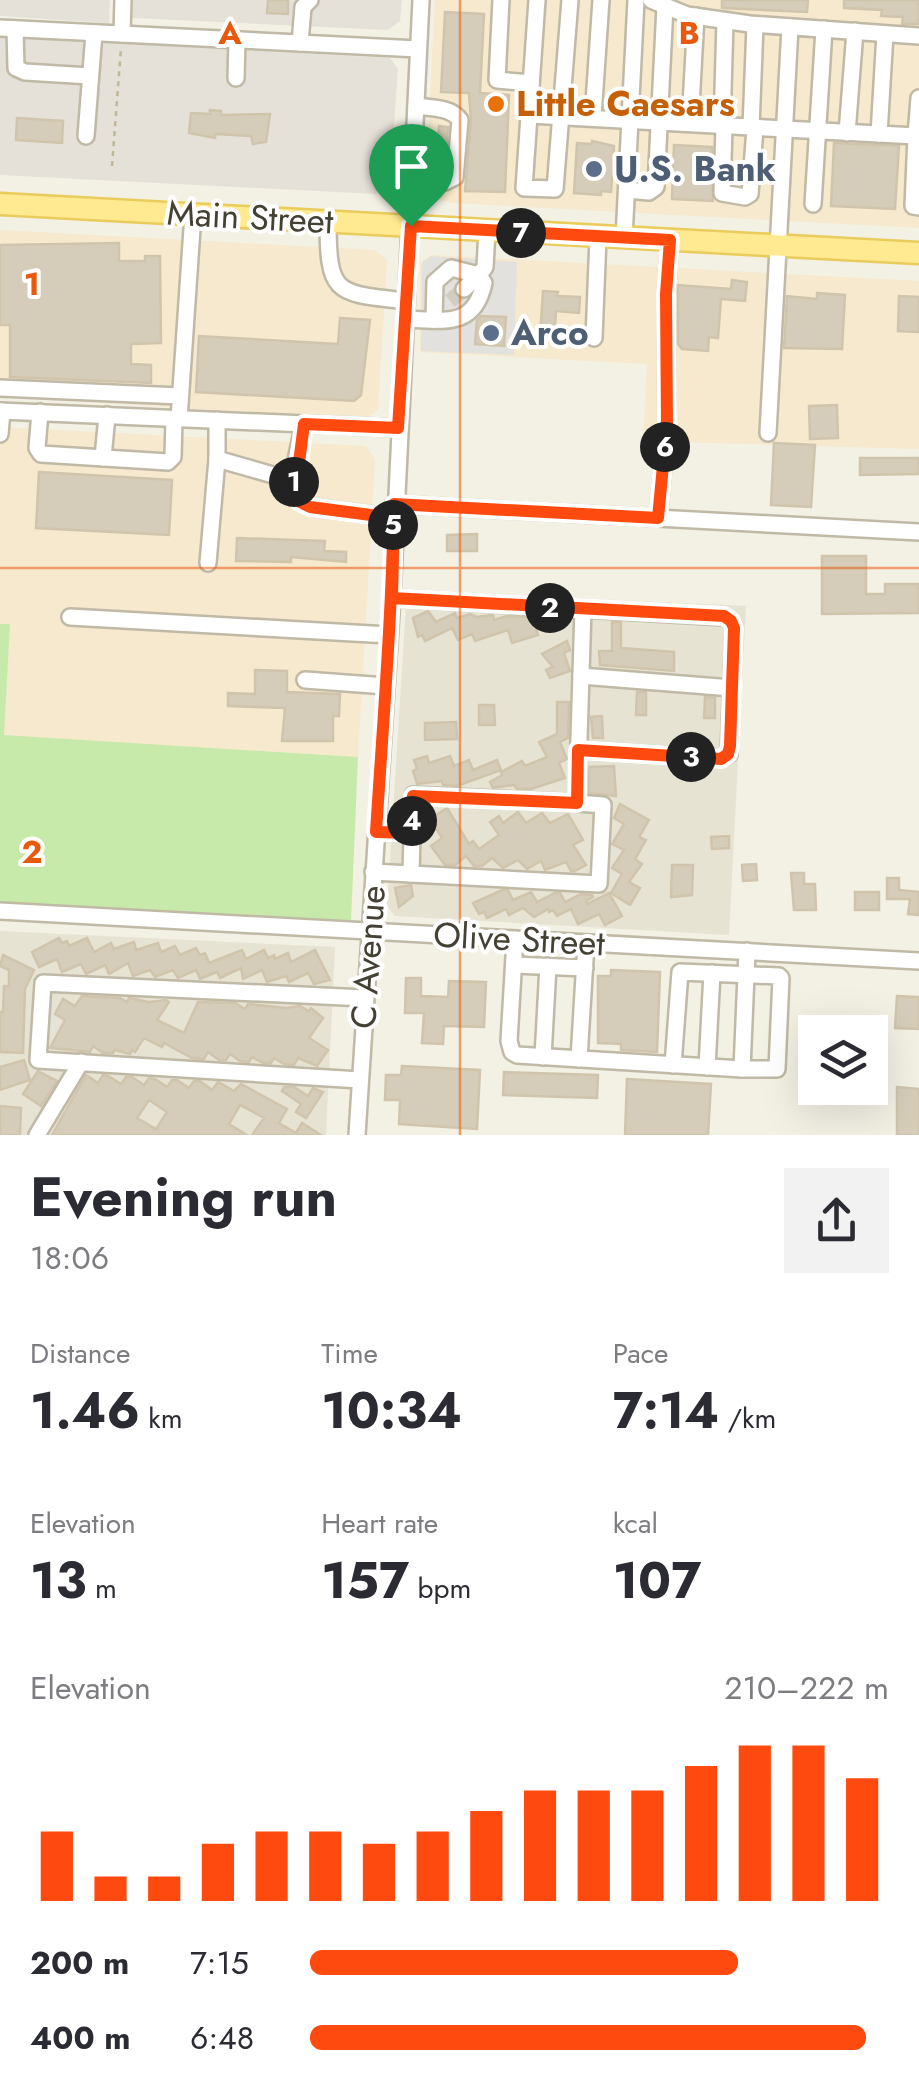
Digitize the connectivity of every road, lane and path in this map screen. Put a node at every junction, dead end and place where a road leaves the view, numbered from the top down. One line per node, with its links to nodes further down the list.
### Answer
1 (124, 0): 18 (street)
2 (421, 0): 23 (street, C Avenue)
3 (501, 0): 26 (street)
4 (537, 0): 26 (street)
5 (570, 0): 30 (street)
6 (602, 0): 31 (street)
7 (636, 0): 32 (street)
8 (304, 2): 22 (street)
9 (658, 3): 10 (street); 33 (street)
10 (696, 16): 11 (street); 34 (street)
11 (725, 20): 12 (street); 35 (street)
12 (756, 25): 13 (street); 36 (street)
13 (790, 27): 15 (street); 37 (street)
14 (8, 29): 17 (street); 24 (street)
15 (824, 29): 16 (street); 38 (street)
16 (855, 32): 19 (street); 39 (street)
17 (94, 33): 18 (street); 24 (street)
18 (122, 34): 21 (street); 43 (path)
19 (885, 34): 20 (street); 40 (street)
20 (919, 36)
21 (238, 40): 22 (street); 25 (street)
22 (300, 43): 23 (street)
23 (418, 49): 28 (street, C Avenue)
24 (90, 76): 41 (street)
25 (236, 78)
26 (531, 83): 29 (street)
27 (919, 98): 42 (street)
28 (416, 106): 44 (street, C Avenue); 44 (street)
29 (529, 114): 30 (street); 30 (street)
30 (562, 116): 31 (street)
31 (593, 117): 32 (street)
32 (630, 119): 33 (street); 45 (street)
33 (659, 120): 34 (street); 45 (street)
34 (690, 123): 35 (street)
35 (724, 126): 36 (street); 36 (street)
36 (753, 127): 37 (street)
37 (784, 130): 38 (street); 56 (street)
38 (818, 132): 39 (street); 47 (street)
39 (847, 133): 40 (street)
40 (879, 134): 42 (street)
41 (86, 136)
42 (916, 136): 48 (street)
43 (112, 166)
44 (413, 179): 51 (street, C Avenue)
45 (627, 190): 54 (street)
46 (0, 204): 49 (main road, Main Street)
47 (813, 204)
48 (919, 207)
49 (193, 214): 50 (main road, Main Street); 66 (street)
50 (328, 221): 51 (main road, Main Street); 60 (street)
51 (411, 226): 52 (main road, Main Street); 60 (street, C Avenue)
52 (487, 231): 53 (main road, Main Street); 58 (street)
53 (598, 237): 54 (main road, Main Street); 64 (street)
54 (624, 238): 55 (main road, Main Street)
55 (670, 240): 56 (main road, Main Street); 80 (street)
56 (777, 246): 57 (main road, Main Street); 74 (street)
57 (919, 253)
58 (479, 275): 59 (street); 62 (street); 62 (street)
59 (464, 289)
60 (406, 300): 63 (street, C Avenue)
61 (450, 300): 62 (street)
62 (434, 314): 63 (street)
63 (405, 319): 73 (street, C Avenue)
64 (594, 338)
65 (0, 388): 66 (street)
66 (180, 396): 70 (street)
67 (1, 411): 68 (street); 75 (street)
68 (40, 412): 69 (street); 76 (street)
69 (107, 416): 70 (street); 76 (street)
70 (176, 418): 71 (street); 76 (street)
71 (217, 420): 72 (street); 77 (street)
72 (304, 424): 73 (street); 78 (street)
73 (398, 428): 79 (street, C Avenue)
74 (768, 432)
75 (0, 434)
76 (103, 458)
77 (217, 460): 78 (street); 82 (street)
78 (294, 481): 79 (street)
79 (394, 511): 80 (street); 83 (street, C Avenue)
80 (658, 518): 81 (street)
81 (919, 532)
82 (208, 562)
83 (392, 598): 84 (street); 86 (street, C Avenue)
84 (583, 610): 87 (street); 90 (street)
85 (70, 617): 86 (street)
86 (389, 635): 89 (street, C Avenue)
87 (580, 676): 90 (street); 91 (street)
88 (305, 680): 89 (street)
89 (386, 686): 93 (street, C Avenue)
90 (732, 688): 91 (street)
91 (578, 750): 92 (street)
92 (577, 803): 94 (street); 96 (street)
93 (376, 832): 94 (street); 95 (street, C Avenue)
94 (412, 833): 96 (street)
95 (374, 872): 96 (street); 98 (street, C Avenue)
96 (411, 874)
97 (0, 910): 98 (street, Olive Street)
98 (369, 931): 99 (street, Olive Street); 108 (street, C Avenue)
99 (515, 939): 100 (street, Olive Street); 103 (street)
100 (586, 942): 101 (street, Olive Street); 105 (street)
101 (747, 951): 102 (street, Olive Street); 107 (street)
102 (919, 961)
103 (514, 965): 104 (street); 109 (street)
104 (548, 966): 105 (street); 109 (street)
105 (585, 968): 110 (street)
106 (712, 973): 107 (street); 112 (street); 113 (street)
107 (746, 974): 114 (street); 114 (street)
108 (365, 998): 111 (street); 115 (street, C Avenue)
109 (542, 1057): 110 (street)
110 (579, 1059): 112 (street)
111 (80, 1062): 115 (street); 116 (street)
112 (672, 1065): 113 (street)
113 (707, 1067): 114 (street)
114 (742, 1069)
115 (360, 1080): 117 (street, C Avenue)
116 (37, 1135)
117 (358, 1135)

